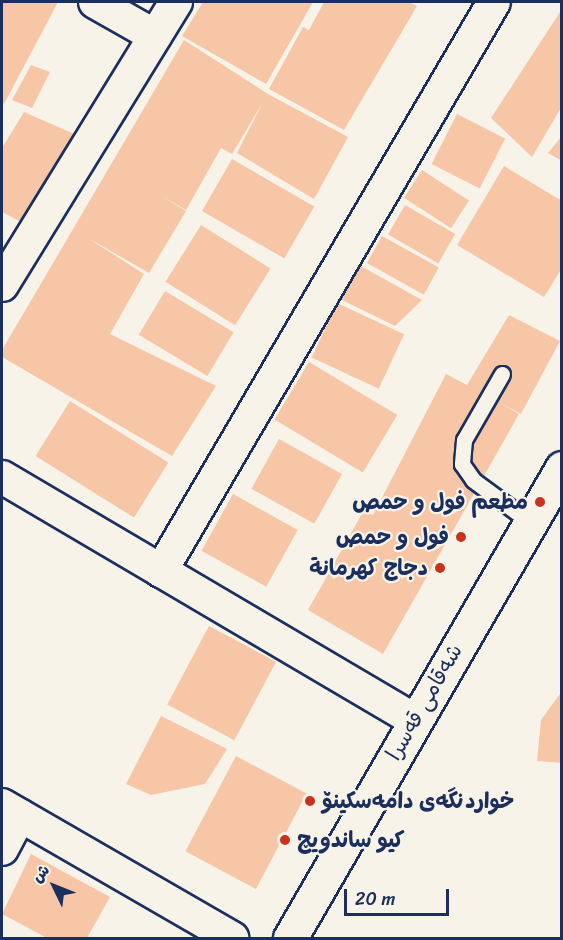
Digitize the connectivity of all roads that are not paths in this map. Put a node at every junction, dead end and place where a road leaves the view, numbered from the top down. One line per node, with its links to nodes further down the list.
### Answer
1 (95, 2): 4 (street)
2 (176, 2): 4 (street)
3 (494, 2): 10 (street)
4 (155, 36): 5 (street)
5 (6, 268)
6 (502, 374): 9 (lane)
7 (561, 468): 9 (street, شەقامی قەسرا)
8 (2, 477): 10 (street)
9 (530, 522): 11 (street, شەقامی قەسرا)
10 (161, 571): 11 (street)
11 (413, 719): 15 (street, شەقامی قەسرا)
12 (10, 810): 13 (street); 14 (street)
13 (2, 849)
14 (232, 939)
15 (290, 939)

